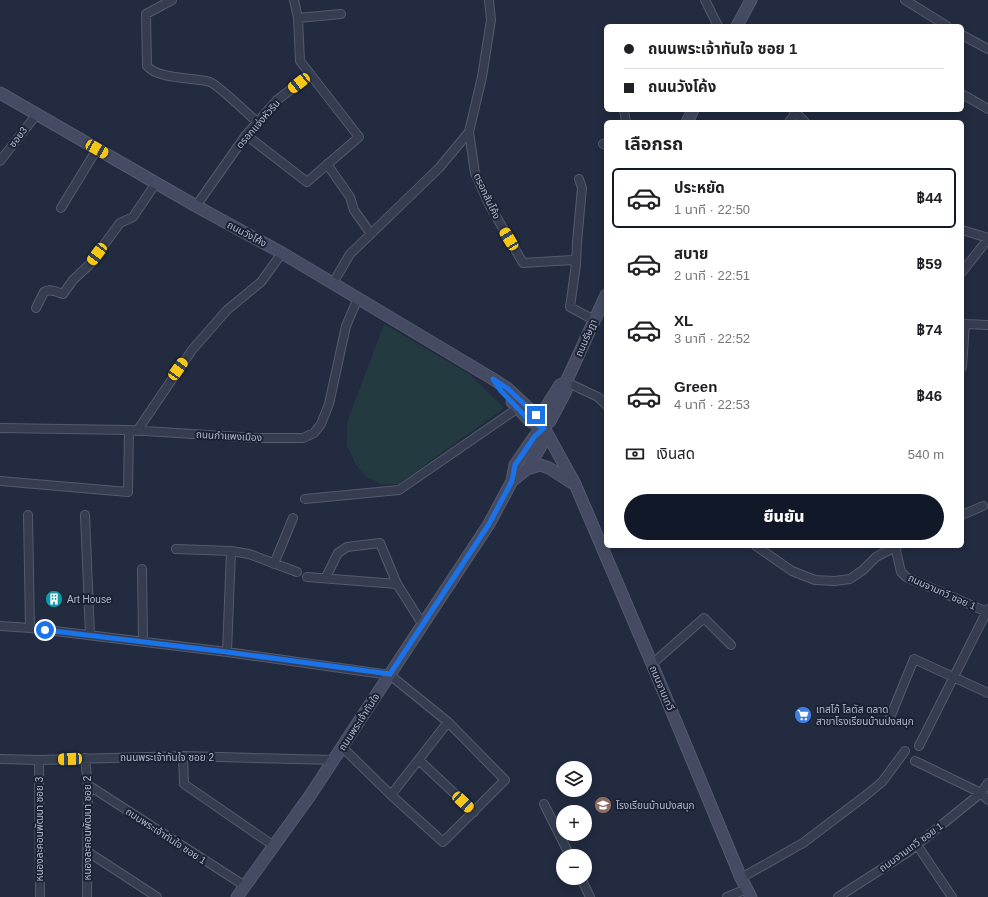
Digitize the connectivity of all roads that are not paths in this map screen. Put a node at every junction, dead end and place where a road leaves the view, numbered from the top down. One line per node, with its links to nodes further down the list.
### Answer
1 (172, 0): 21 (street)
2 (294, 0): 8 (street)
3 (489, 0): 22 (street, ตรอกสันโค้ง)
4 (705, 0): 9 (street)
5 (751, 0): 10 (main road)
6 (905, 0): 11 (street)
7 (341, 14): 8 (street)
8 (298, 18): 14 (street)
9 (717, 24)
10 (738, 24)
11 (944, 24)
12 (964, 36): 13 (street)
13 (988, 49)
14 (310, 75): 21 (street, ตรอกแจ่งหัวริน); 26 (street)
15 (0, 93): 19 (main road, ถนนวังโค้ง)
16 (964, 95): 17 (street)
17 (988, 110)
18 (796, 112): 20 (street)
19 (37, 114): 24 (main road, ถนนวังโค้ง); 25 (street, ซอย3)
20 (803, 120)
21 (257, 122): 23 (street, ตรอกแจ่งหัวริน)
22 (469, 132): 32 (street); 35 (street, ตรอกสันโค้ง)
23 (246, 135): 26 (street); 29 (street, ตรอกแจ่งหัวริน)
24 (97, 149): 28 (main road, ถนนวังโค้ง); 30 (street)
25 (0, 161)
26 (327, 164): 32 (street)
27 (579, 179): 35 (street)
28 (156, 183): 29 (main road, ถนนวังโค้ง); 40 (street)
29 (196, 206): 34 (main road, ถนนวังโค้ง)
30 (61, 208)
31 (964, 231): 33 (street)
32 (371, 234): 37 (street)
33 (988, 239): 36 (street)
34 (282, 253): 37 (main road, ถนนวังโค้ง); 50 (street)
35 (576, 264): 41 (street)
36 (964, 269)
37 (333, 283): 38 (main road, ถนนวังโค้ง)
38 (358, 298): 44 (main road, ถนนวังโค้ง); 50 (street, ถนนกำแพงเมือง)
39 (604, 299): 41 (main road, ถนนรัษฎา)
40 (36, 308)
41 (594, 320): 45 (main road, ถนนรัษฎา)
42 (964, 322): 43 (street)
43 (988, 325)
44 (493, 379): 47 (main road, ถนนวังโค้ง); 49 (main road, ถนนวังโค้ง)
45 (566, 382): 46 (street); 49 (main road, ถนนรัษฎา)
46 (602, 397)
47 (518, 408): 49 (main road, ถนนวังโค้ง); 55 (street)
48 (0, 428): 50 (street, ถนนกำแพงเมือง)
49 (544, 428): 51 (main road, ถนนพระเจ้าทันใจ); 53 (main road, ถนนพระเจ้าทันใจ); 54 (main road, ถนนจามเทวี)
50 (133, 431): 52 (street)
51 (527, 469): 53 (main road, ถนนพระเจ้าทันใจ); 54 (main road)
52 (0, 481)
53 (512, 481): 73 (main road, ถนนพระเจ้าทันใจ)
54 (575, 484): 80 (main road, ถนนจามเทวี)
55 (305, 499)
56 (983, 506): 58 (street)
57 (85, 514): 76 (street)
58 (964, 514)
59 (28, 515): 75 (street)
60 (293, 518): 66 (street)
61 (759, 548): 62 (street)
62 (892, 548)
63 (895, 548): 72 (street, ถนนจามทวี ซอย 1)
64 (176, 549): 65 (street)
65 (231, 551): 66 (street); 79 (street)
66 (274, 564): 68 (street)
67 (142, 569): 77 (street)
68 (297, 572)
69 (307, 577): 70 (street)
70 (326, 577): 71 (street); 71 (street)
71 (397, 584): 73 (street)
72 (987, 610): 82 (street)
73 (423, 625): 81 (main road, ถนนพระเจ้าทันใจ)
74 (0, 626): 75 (street)
75 (30, 628): 76 (street)
76 (90, 635): 77 (street)
77 (143, 642): 79 (street)
78 (731, 645): 80 (street)
79 (227, 652): 81 (street)
80 (652, 664): 107 (main road, ถนนจามเทวี)
81 (390, 674): 85 (street); 87 (main road, ถนนพระเจ้าทันใจ)
82 (955, 677): 83 (street); 84 (street); 86 (street)
83 (988, 693)
84 (889, 720)
85 (448, 722): 94 (street); 102 (street)
86 (919, 746)
87 (342, 748): 93 (main road, ถนนพระเจ้าทันใจ); 99 (street)
88 (904, 751): 107 (street)
89 (183, 756): 90 (street, ถนนพระเจ้าทันใจ ซอย 2); 93 (street, ถนนพระเจ้าทันใจ ซอย 2); 104 (street)
90 (85, 758): 92 (street, ถนนพระเจ้าทันใจ ซอย 2); 97 (street, หนองละคอนพัฒนา ซอย 2)
91 (0, 759): 92 (street, ถนนพระเจ้าทันใจ ซอย 2)
92 (39, 760): 111 (street, หนองละคอนพัฒนา ซอย 3)
93 (334, 760): 104 (main road, ถนนพระเจ้าทันใจ)
94 (418, 760): 99 (street); 102 (street)
95 (915, 761): 98 (street)
96 (988, 783): 98 (street, ถนนจามเทวี ซอย 1)
97 (88, 785): 106 (street, หนองละคอนพัฒนา ซอย 2); 109 (street, ถนนพระเจ้าทันใจ ซอย 1)
98 (981, 793): 100 (street); 103 (street, ถนนจามเทวี ซอย 1)
99 (391, 795): 102 (street)
100 (988, 800)
101 (544, 804): 105 (street)
102 (474, 812)
103 (917, 845): 117 (street, ถนนจามเทวี ซอย 1); 118 (street)
104 (274, 846): 109 (main road, ถนนพระเจ้าทันใจ)
105 (566, 849)
106 (88, 852): 112 (street, หนองละคอนพัฒนา ซอย 2); 113 (street)
107 (741, 878): 110 (main road, ถนนจามเทวี)
108 (584, 885): 115 (street)
109 (245, 886): 114 (main road, ถนนพระเจ้าทันใจ)
110 (748, 894): 116 (street)
111 (40, 897)
112 (87, 897)
113 (157, 897)
114 (237, 897)
115 (590, 897)
116 (727, 897)
117 (838, 897)
118 (952, 897)

